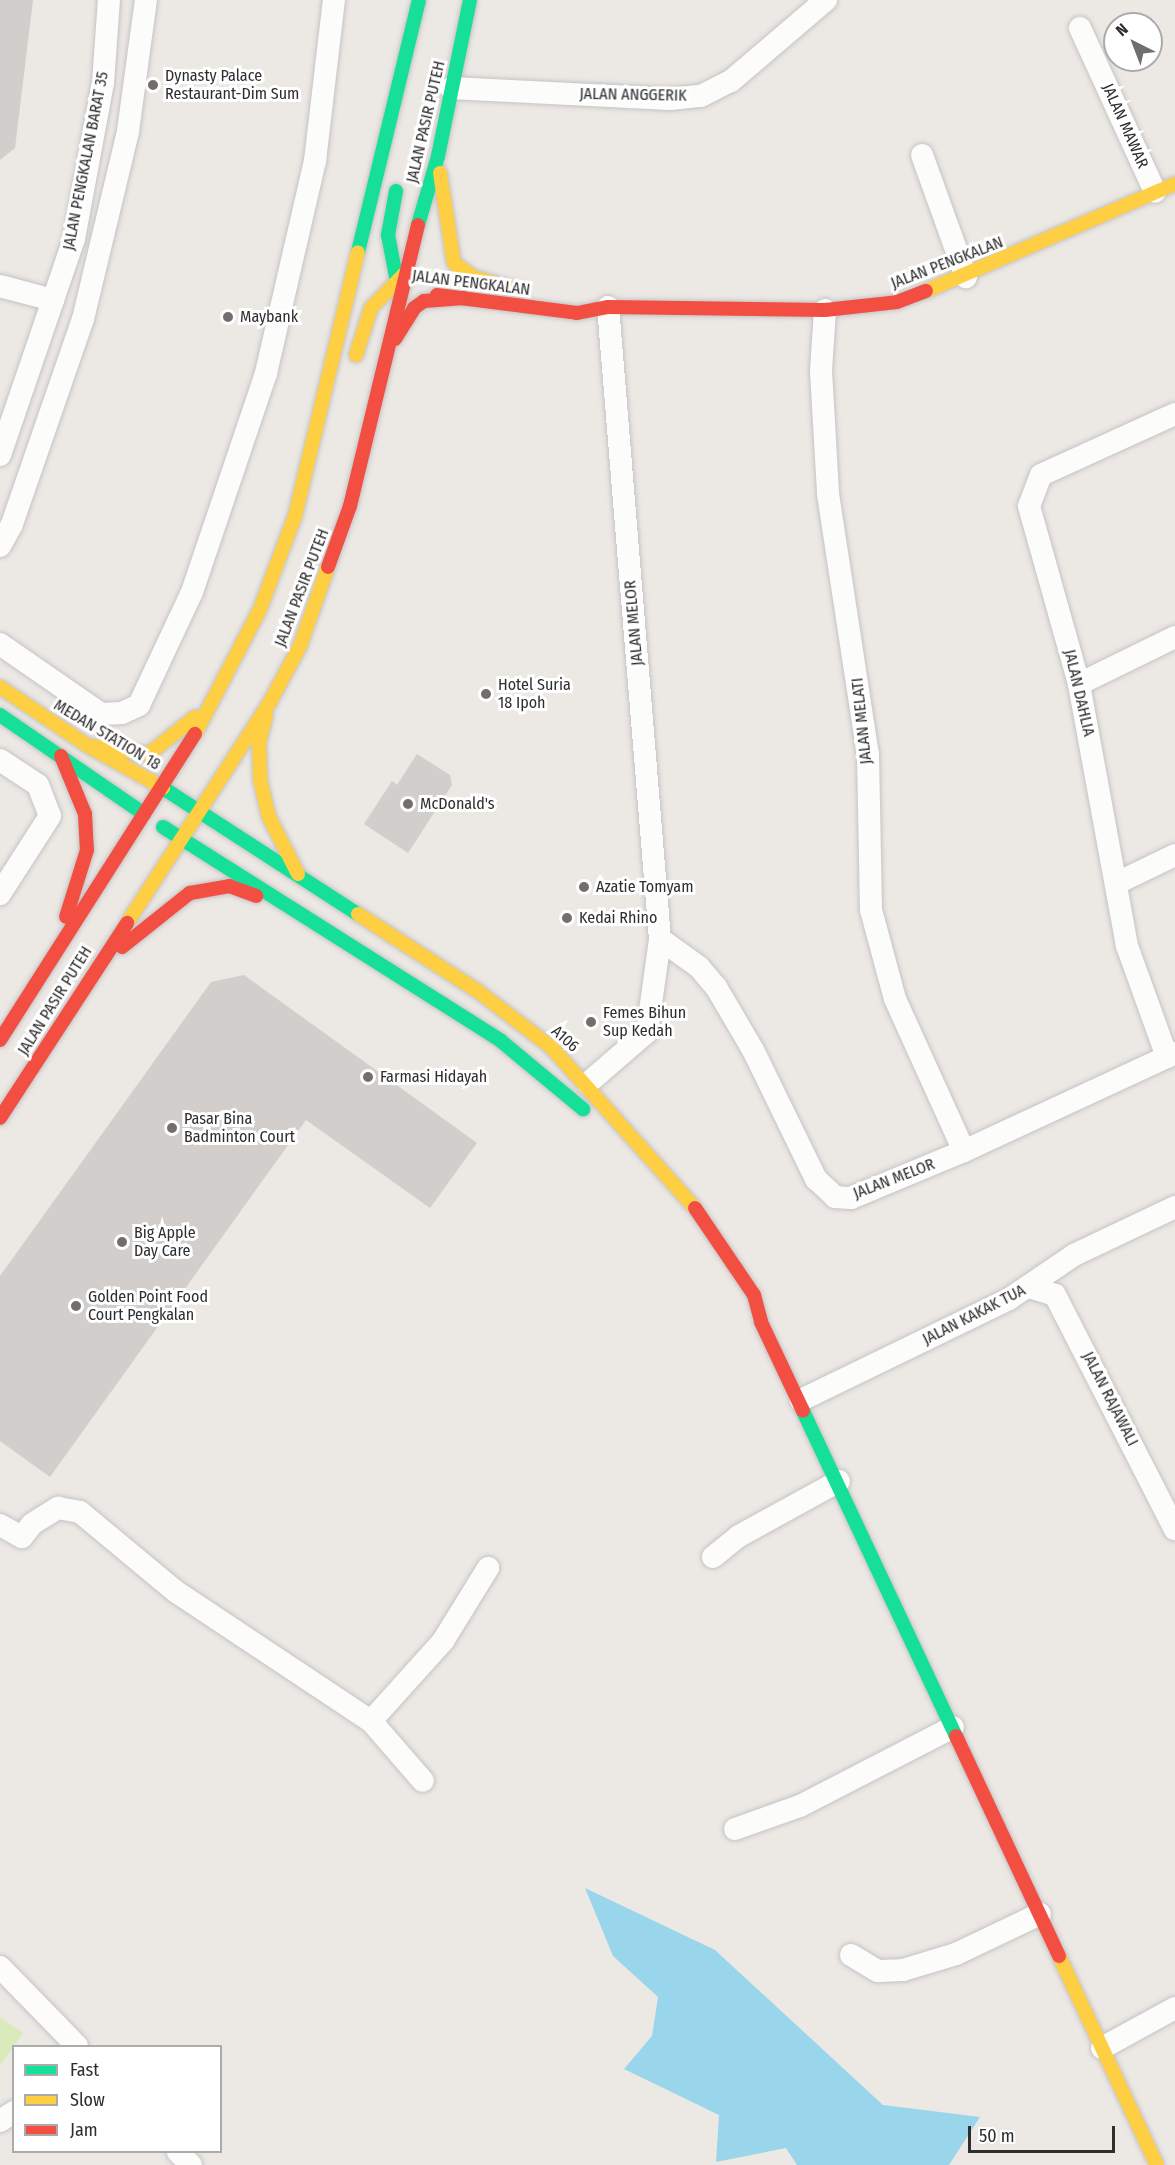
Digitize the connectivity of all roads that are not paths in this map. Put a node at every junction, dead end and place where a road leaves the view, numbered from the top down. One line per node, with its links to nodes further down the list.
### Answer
1 (109, 0): 11 (street, JALAN PENGKALAN BARAT 35)
2 (146, 0): 12 (street)
3 (334, 0): 36 (street)
4 (419, 0): 32 (main road, JALAN PASIR PUTEH)
5 (430, 0): 9 (main road)
6 (470, 0): 10 (main road, JALAN PASIR PUTEH)
7 (820, 2): 10 (street, JALAN ANGGERIK)
8 (1080, 28): 16 (street, JALAN MAWAR)
9 (415, 86)
10 (451, 88): 14 (main road, JALAN PASIR PUTEH)
11 (96, 123): 12 (street); 24 (street, JALAN PENGKALAN BARAT 35)
12 (128, 131): 33 (street)
13 (922, 155): 18 (street)
14 (438, 156): 20 (main road, JALAN PASIR PUTEH); 22 (main road)
15 (398, 178): 20 (main road)
16 (1165, 188): 18 (main road, JALAN PENGKALAN)
17 (427, 277): 20 (main road, JALAN PENGKALAN)
18 (966, 278): 26 (main road, JALAN PENGKALAN)
19 (450, 280): 22 (main road, JALAN PENGKALAN)
20 (400, 282): 23 (main road, JALAN PENGKALAN); 27 (main road, JALAN PASIR PUTEH); 28 (main road)
21 (0, 286): 24 (street)
22 (519, 291): 25 (main road, JALAN PENGKALAN)
23 (464, 298): 25 (main road, JALAN PENGKALAN); 27 (main road)
24 (53, 300): 31 (street, JALAN PENGKALAN BARAT 35)
25 (608, 307): 26 (main road, JALAN PENGKALAN); 54 (street, JALAN MELOR)
26 (825, 310): 63 (street, JALAN MELATI)
27 (384, 355): 40 (main road, JALAN PASIR PUTEH)
28 (352, 368)
29 (337, 411): 32 (main road)
30 (1175, 414): 37 (street, JALAN DAHLIA)
31 (0, 455)
32 (295, 516): 39 (main road, JALAN PASIR PUTEH)
33 (6, 522): 34 (street)
34 (0, 546)
35 (1175, 637): 37 (street)
36 (0, 644)
37 (1079, 684): 51 (street, JALAN DAHLIA)
38 (0, 687): 42 (main road, MEDAN STATION 18)
39 (220, 692): 42 (main road); 45 (main road, JALAN PASIR PUTEH)
40 (270, 702): 46 (main road, JALAN PASIR PUTEH); 50 (main road)
41 (0, 715): 43 (main road)
42 (88, 746): 45 (main road, MEDAN STATION 18)
43 (61, 756): 47 (main road); 55 (main road)
44 (0, 760): 52 (street)
45 (163, 788): 46 (main road, MEDAN STATION 18); 47 (main road, JALAN PASIR PUTEH)
46 (197, 810): 48 (main road, JALAN PASIR PUTEH); 50 (main road, MEDAN STATION 18)
47 (144, 814): 48 (main road); 55 (main road, JALAN PASIR PUTEH)
48 (180, 838): 53 (main road); 56 (main road, JALAN PASIR PUTEH)
49 (1175, 855): 51 (street)
50 (298, 874): 59 (main road, A106)
51 (1116, 883): 58 (street, JALAN DAHLIA)
52 (0, 894)
53 (275, 902): 56 (main road); 60 (main road)
54 (660, 939): 59 (street, JALAN MELOR); 63 (street, JALAN MELOR)
55 (55, 953): 57 (main road, JALAN PASIR PUTEH)
56 (89, 976): 61 (main road, JALAN PASIR PUTEH)
57 (0, 1040)
58 (1171, 1055): 63 (street, JALAN MELOR)
59 (588, 1083): 66 (main road, A106)
60 (590, 1116)
61 (0, 1118)
62 (614, 1142): 66 (main road)
63 (964, 1151)
64 (1175, 1207): 65 (street, JALAN KAKAK TUA)
65 (1029, 1287): 67 (street, JALAN KAKAK TUA); 70 (street, JALAN RAJAWALI)
66 (761, 1322): 67 (main road)
67 (801, 1400): 68 (main road)
68 (839, 1481): 71 (street); 74 (main road)
69 (1, 1524): 73 (street)
70 (1175, 1529)
71 (713, 1557)
72 (488, 1568): 73 (street)
73 (371, 1721): 75 (street)
74 (953, 1727): 76 (street); 77 (main road)
75 (423, 1781)
76 (735, 1829)
77 (1040, 1914): 78 (street); 82 (main road)
78 (851, 1956)
79 (0, 1967): 81 (street)
80 (1175, 2008): 82 (street)
81 (75, 2045)
82 (1102, 2048): 85 (main road)
83 (180, 2153): 84 (street)
84 (191, 2165)
85 (1157, 2165)

